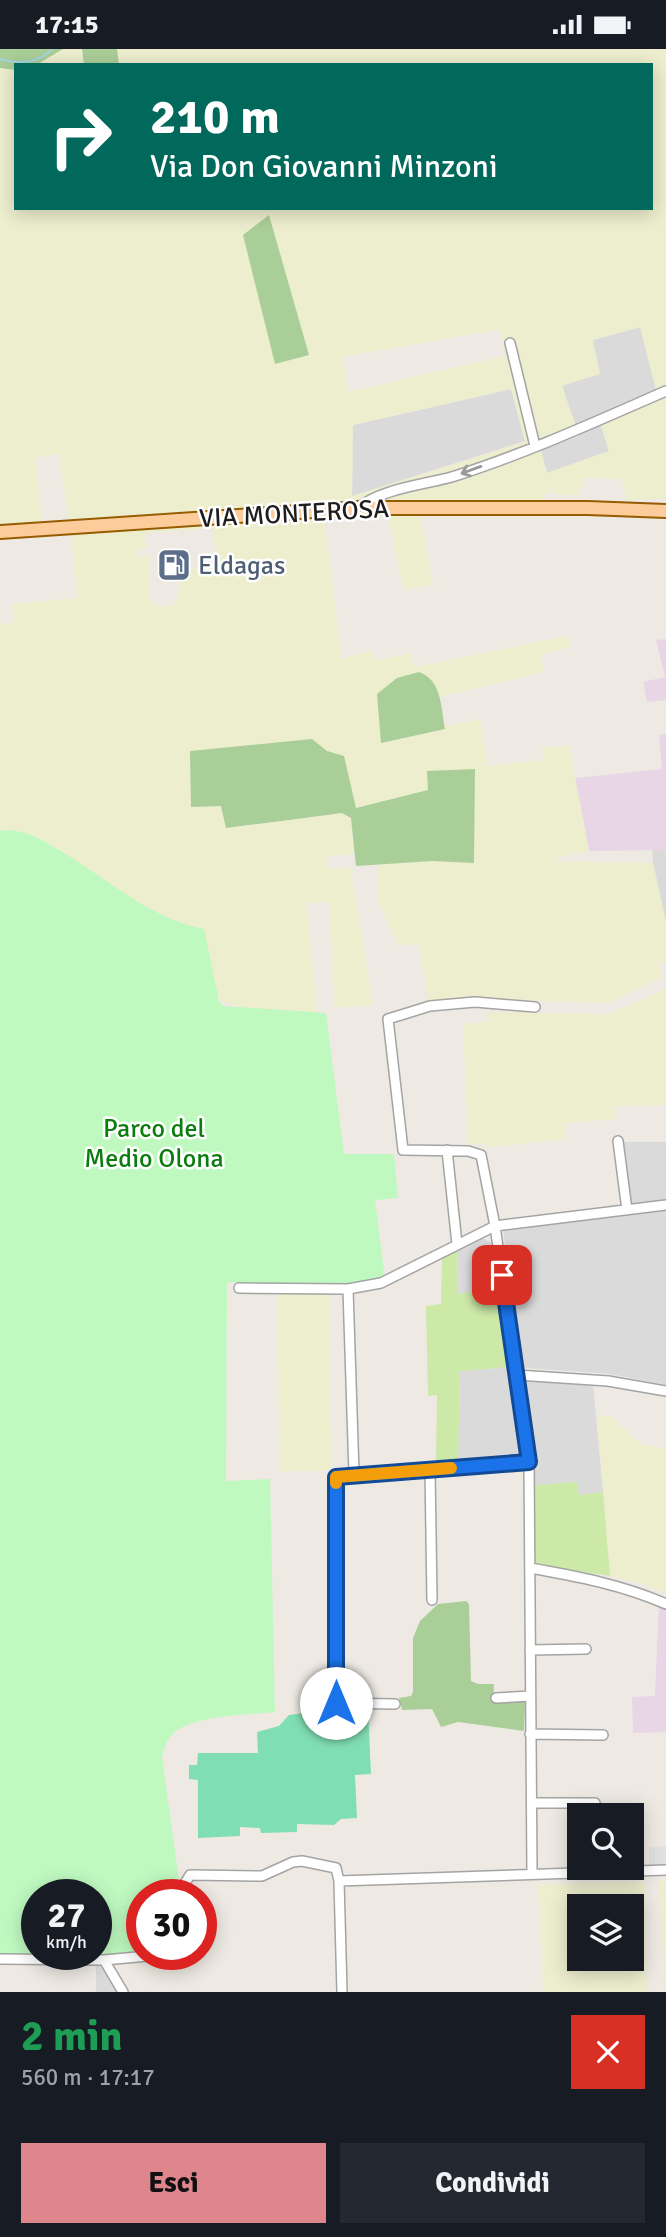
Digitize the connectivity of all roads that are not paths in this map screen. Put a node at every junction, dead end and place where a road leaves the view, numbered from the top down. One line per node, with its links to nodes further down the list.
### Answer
1 (510, 343): 3 (street)
2 (666, 391): 3 (street)
3 (535, 446): 5 (street, one-way to 5)
4 (666, 502): 6 (main road, VIA MONTEROSA)
5 (358, 508): 6 (main road, VIA MONTEROSA); 8 (main road, VIA MONTEROSA)
6 (588, 508): 7 (main road, VIA MONTEROSA)
7 (666, 511)
8 (0, 532)
9 (535, 1007): 11 (street)
10 (618, 1141): 13 (street)
11 (447, 1150): 14 (street); 15 (street)
12 (666, 1205): 13 (street)
13 (627, 1210): 14 (street)
14 (495, 1226): 15 (street); 18 (street)
15 (457, 1244): 17 (street)
16 (239, 1288): 17 (street)
17 (348, 1289): 22 (street)
18 (517, 1375): 19 (street); 20 (street)
19 (666, 1391)
20 (529, 1462): 21 (street); 23 (street)
21 (430, 1469): 22 (street); 24 (street)
22 (354, 1475): 30 (street)
23 (530, 1568): 25 (street); 26 (street)
24 (432, 1600)
25 (666, 1604)
26 (530, 1650): 27 (street); 28 (street)
27 (586, 1650)
28 (530, 1696): 29 (street); 31 (street)
29 (496, 1698)
30 (395, 1705)
31 (530, 1734): 32 (street); 33 (street)
32 (603, 1735)
33 (533, 1803): 34 (street); 36 (street)
34 (567, 1803)
35 (666, 1870): 36 (street)
36 (532, 1873): 38 (street)
37 (188, 1879): 38 (street)
38 (339, 1881): 43 (street)
39 (0, 1959): 40 (street)
40 (21, 1959)
41 (110, 1970): 42 (street)
42 (123, 1992)
43 (342, 1992)

